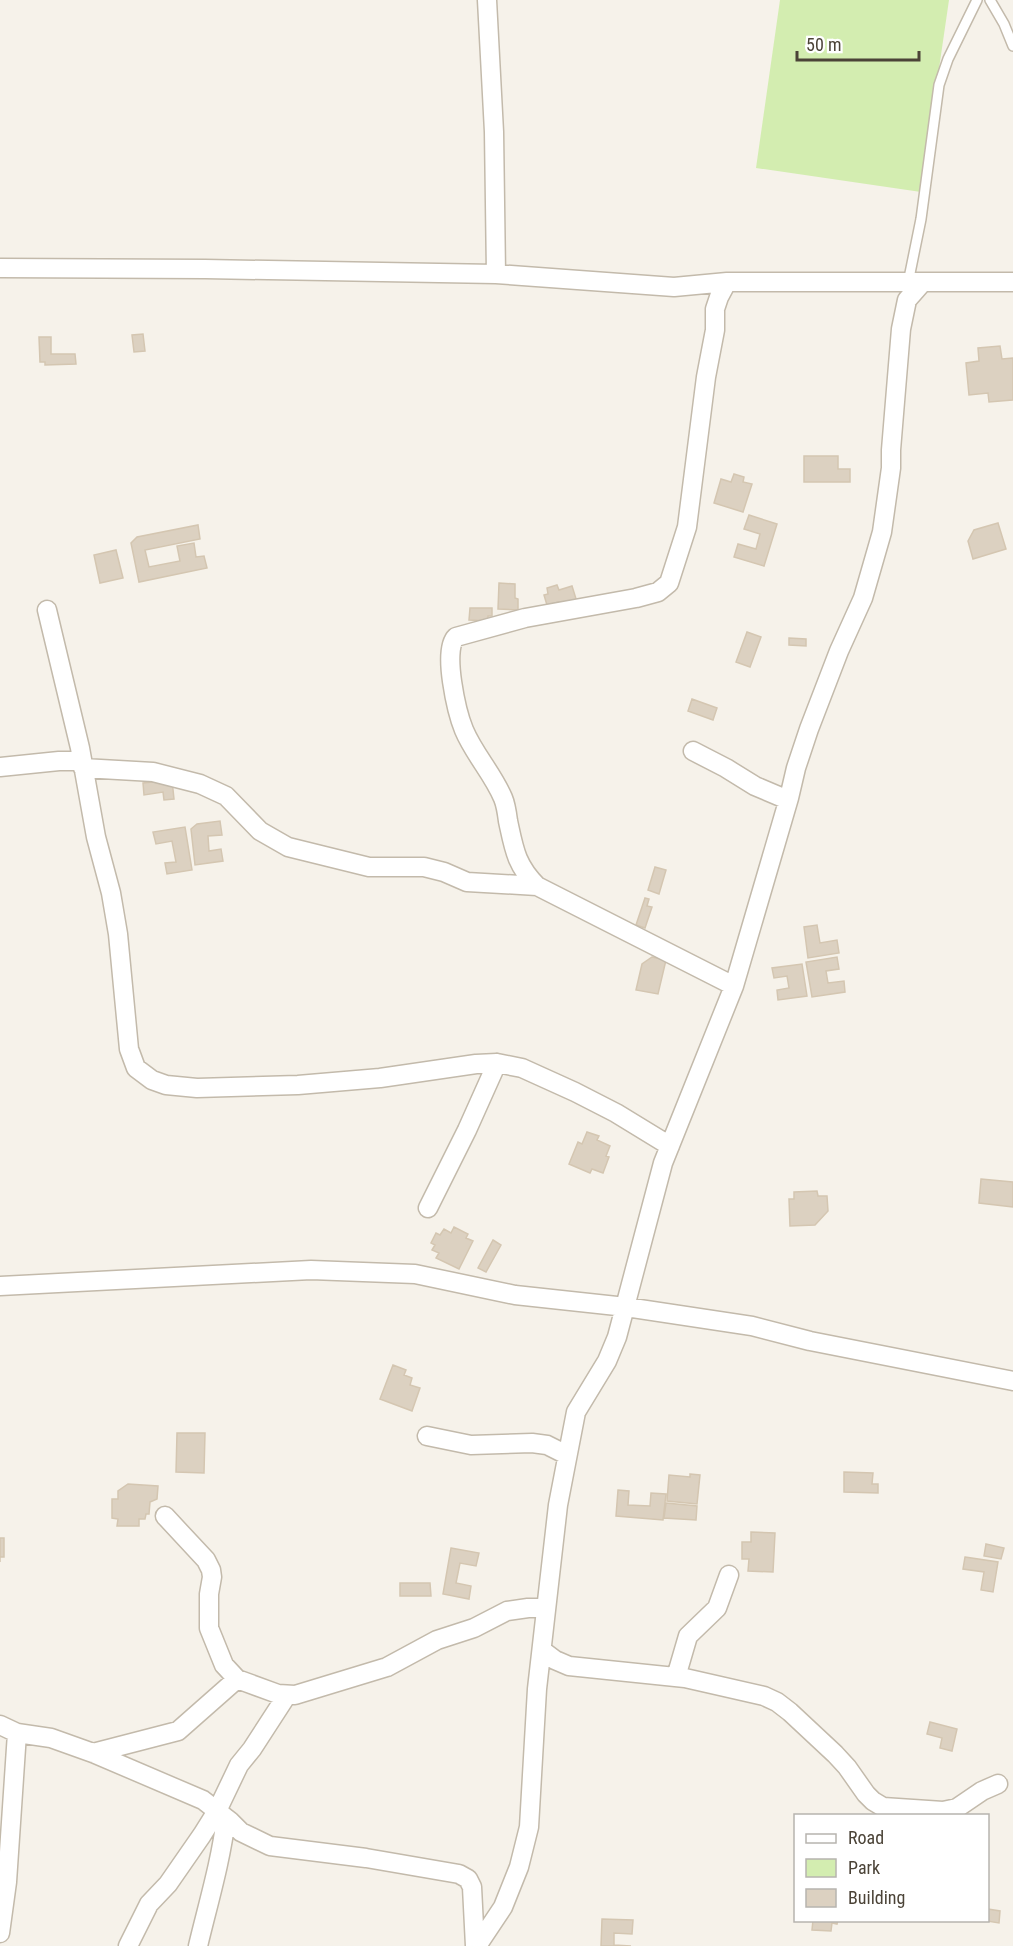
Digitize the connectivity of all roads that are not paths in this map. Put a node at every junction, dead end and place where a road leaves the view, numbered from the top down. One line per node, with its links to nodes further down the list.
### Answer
1 (487, 0): 6 (street)
2 (977, 0): 9 (lane)
3 (990, 0): 4 (lane)
4 (1013, 46)
5 (0, 268): 6 (street)
6 (496, 274): 7 (street)
7 (727, 282): 9 (street); 15 (street)
8 (1013, 282): 9 (street)
9 (915, 283): 14 (street)
10 (47, 610): 12 (street)
11 (693, 751): 14 (street)
12 (82, 764): 13 (street); 15 (street); 17 (street)
13 (0, 767)
14 (788, 800): 16 (street)
15 (537, 886): 16 (street)
16 (734, 986): 18 (street)
17 (497, 1063): 18 (street); 19 (street)
18 (670, 1146): 21 (street)
19 (428, 1208)
20 (0, 1286): 21 (street)
21 (626, 1307): 22 (street); 24 (street)
22 (1013, 1381)
23 (427, 1436): 24 (street)
24 (567, 1455): 27 (street)
25 (165, 1516): 30 (street)
26 (729, 1575): 29 (street)
27 (546, 1608): 28 (street); 31 (street)
28 (543, 1651): 29 (street); 40 (street)
29 (676, 1677): 35 (street)
30 (237, 1679): 31 (street); 34 (street)
31 (287, 1695): 36 (street)
32 (0, 1725): 33 (street)
33 (17, 1733): 34 (street); 37 (street)
34 (93, 1753): 36 (street)
35 (998, 1784)
36 (222, 1814): 38 (street); 39 (street); 40 (street)
37 (0, 1934)
38 (128, 1946)
39 (198, 1946)
40 (476, 1946)

